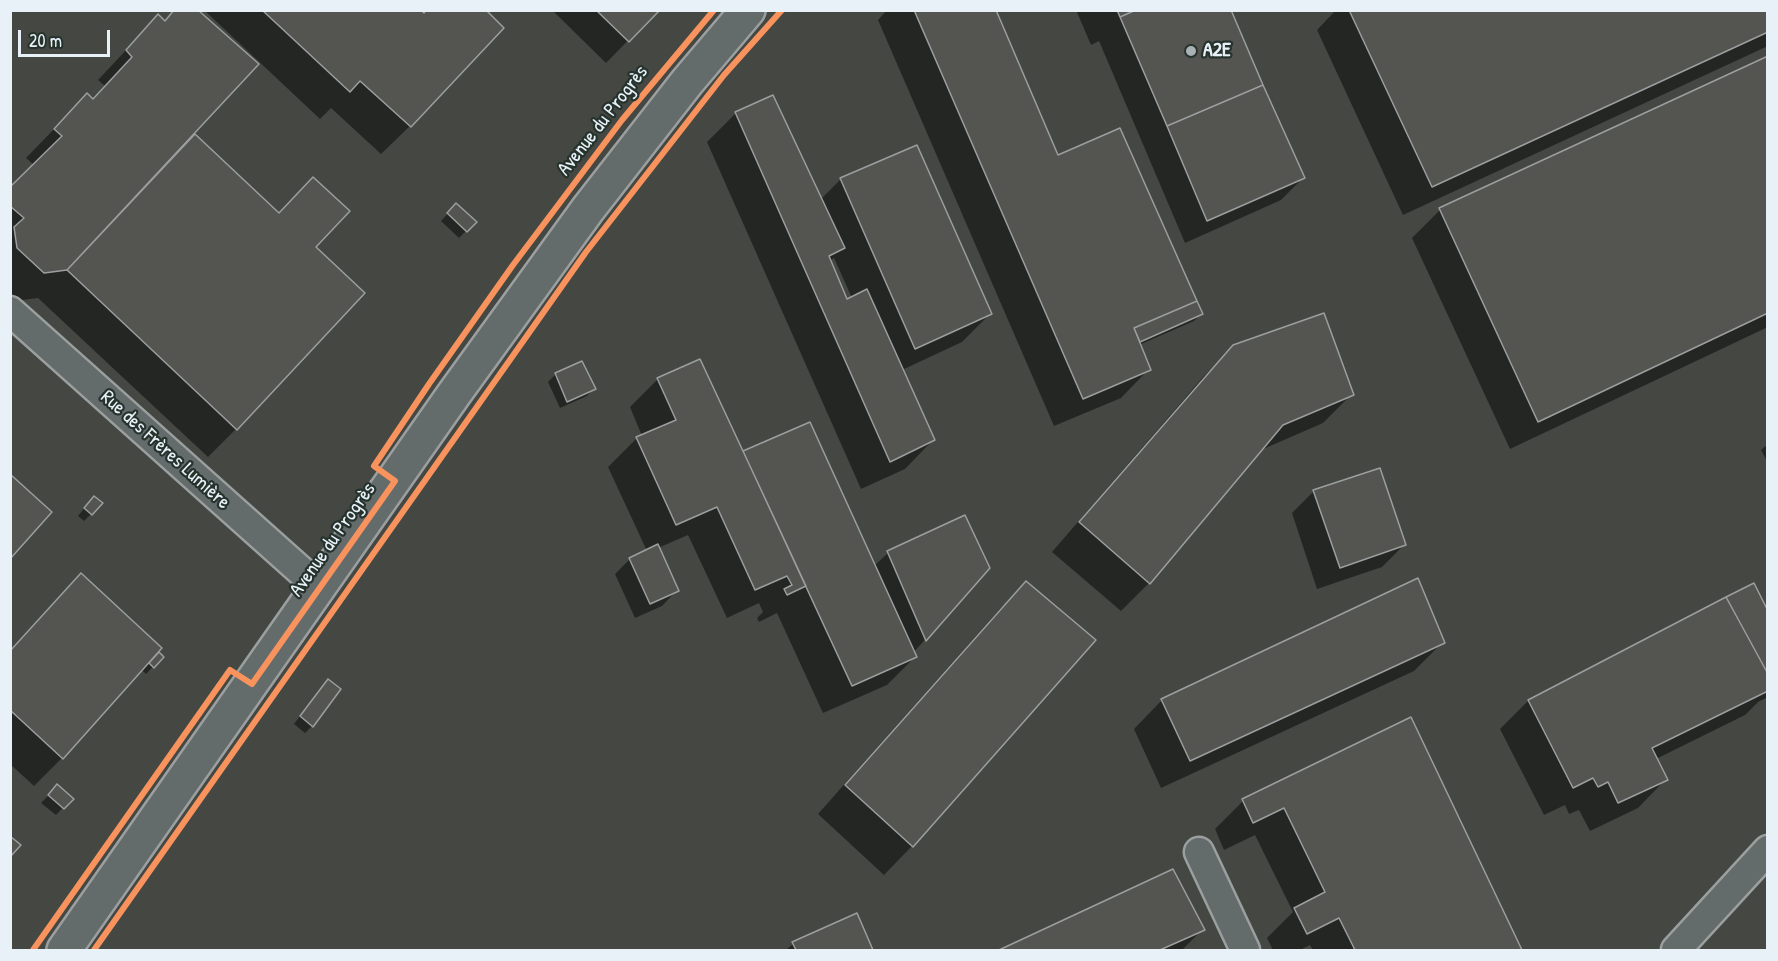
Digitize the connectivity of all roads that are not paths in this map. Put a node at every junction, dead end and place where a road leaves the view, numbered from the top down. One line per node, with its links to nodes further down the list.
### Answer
1 (748, 10): 3 (street, Avenue du Progrès)
2 (10, 311): 3 (street, Rue des Frères Lumière)
3 (320, 588): 6 (street, Avenue du Progrès)
4 (1767, 850): 8 (street)
5 (1199, 852): 7 (street)
6 (64, 951)
7 (1245, 951)
8 (1676, 951)

